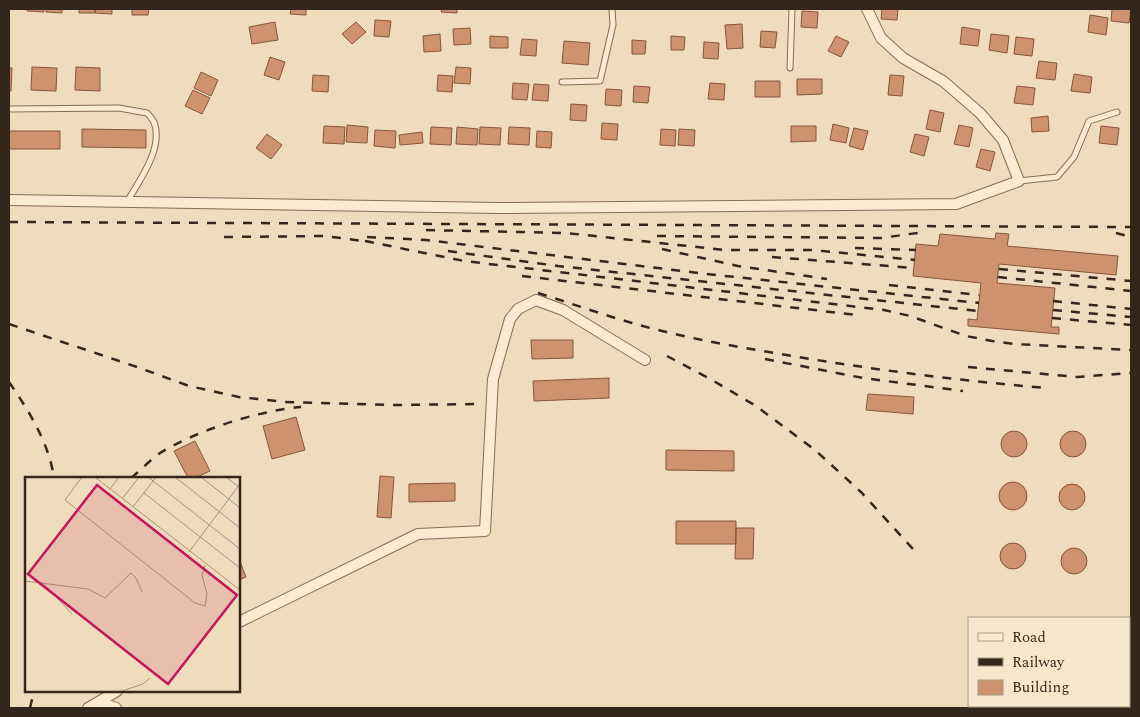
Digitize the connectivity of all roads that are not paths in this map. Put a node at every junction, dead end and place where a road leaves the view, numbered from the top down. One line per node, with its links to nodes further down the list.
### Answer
1 (612, 9): 5 (lane)
2 (792, 9): 4 (lane)
3 (867, 9): 8 (street)
4 (790, 68)
5 (562, 82)
6 (9, 109): 10 (lane)
7 (1117, 112): 8 (lane)
8 (1019, 181): 10 (street)
9 (9, 200): 10 (street)
10 (126, 202)
11 (645, 360): 12 (street)
12 (240, 622)
13 (115, 692): 14 (street)
14 (100, 702): 15 (street); 16 (street)
15 (88, 708)
16 (116, 708)

